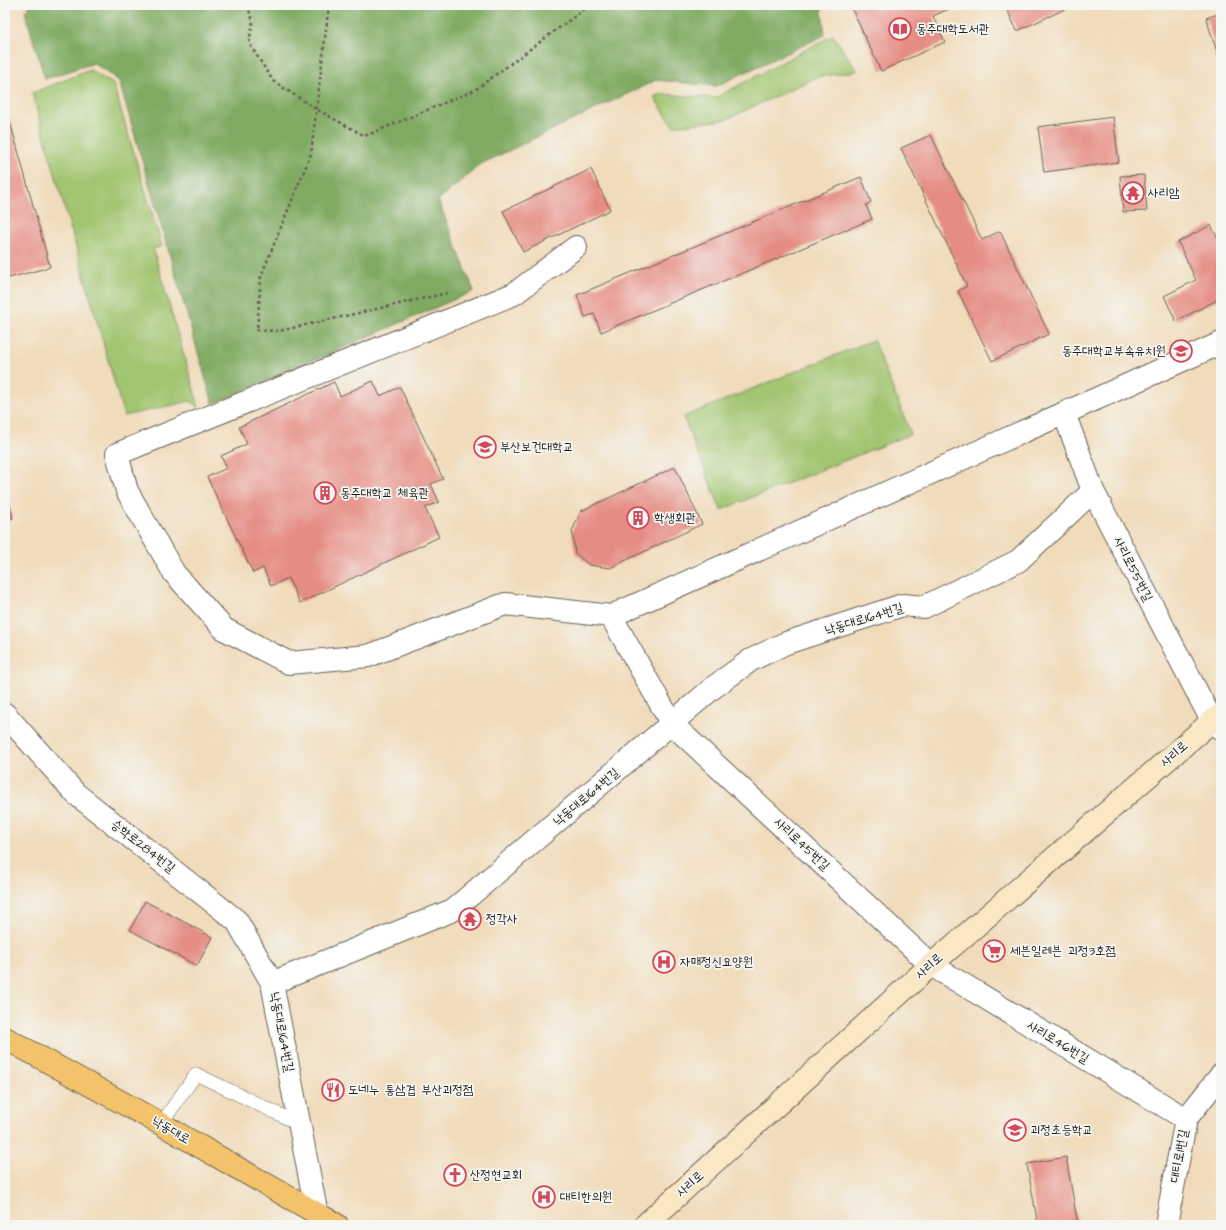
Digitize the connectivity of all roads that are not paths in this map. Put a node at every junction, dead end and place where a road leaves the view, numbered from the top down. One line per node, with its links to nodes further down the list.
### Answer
1 (576, 247): 5 (street)
2 (1221, 343): 3 (street)
3 (1064, 413): 4 (street, 사리로55번길); 5 (street)
4 (1093, 491): 7 (street, 사리로55번길); 8 (street, 낙동대로164번길)
5 (611, 616): 8 (street, 사리로45번길)
6 (5, 714): 10 (street, 승학로284번길)
7 (1218, 722): 9 (street, 사리로)
8 (672, 724): 9 (street, 사리로45번길); 10 (street, 낙동대로164번길)
9 (931, 965): 13 (street, 사리로46번길); 18 (street, 사리로)
10 (272, 983): 15 (street, 낙동대로164번길)
11 (5, 1038): 14 (main road, 낙동대로)
12 (1221, 1075): 13 (street, 대티로1번길)
13 (1186, 1119): 19 (street, 대티로1번길)
14 (161, 1124): 15 (lane); 16 (main road, 낙동대로)
15 (299, 1124): 16 (street, 낙동대로164번길)
16 (317, 1215): 17 (main road, 낙동대로)
17 (337, 1225)
18 (645, 1225)
19 (1166, 1225)

